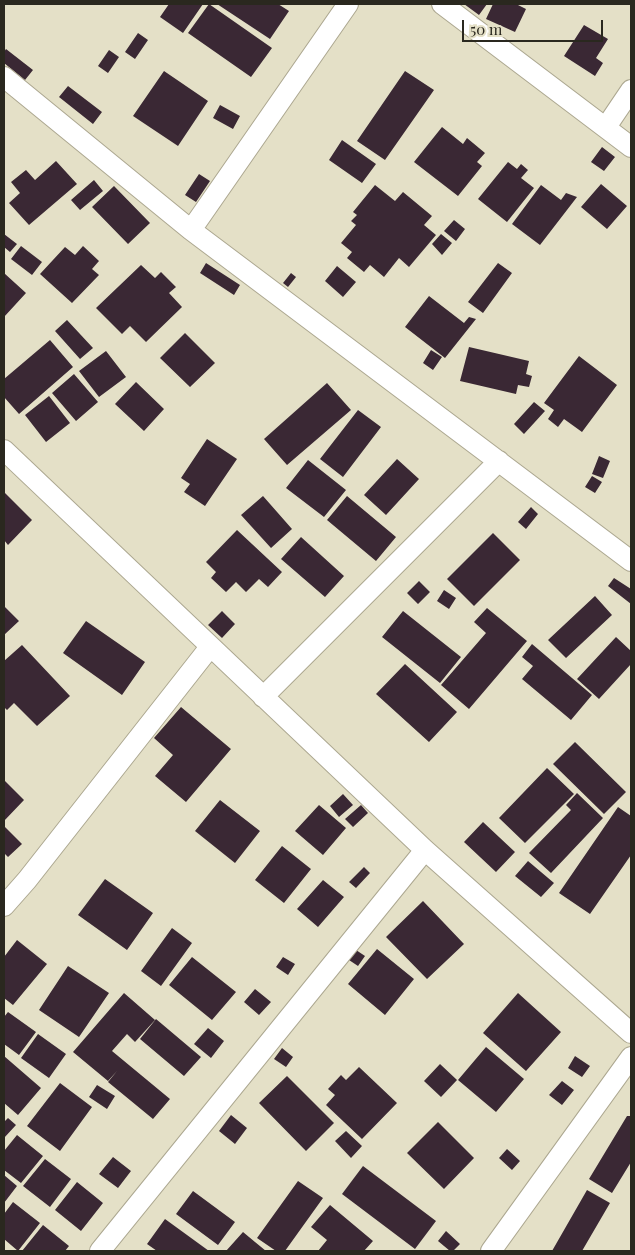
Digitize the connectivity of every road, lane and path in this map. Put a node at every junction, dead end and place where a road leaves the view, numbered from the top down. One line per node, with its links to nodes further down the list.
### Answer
1 (348, 4): 7 (street)
2 (442, 4): 5 (street)
3 (4, 77): 7 (street)
4 (631, 90): 5 (street)
5 (606, 128): 6 (street)
6 (631, 147)
7 (191, 230): 9 (street)
8 (4, 450): 11 (street)
9 (499, 461): 10 (street); 12 (street)
10 (631, 561)
11 (210, 647): 12 (street); 14 (street)
12 (263, 697): 13 (street)
13 (425, 850): 15 (street); 17 (street)
14 (4, 906)
15 (631, 1033)
16 (631, 1057): 18 (street)
17 (100, 1251)
18 (491, 1251)

